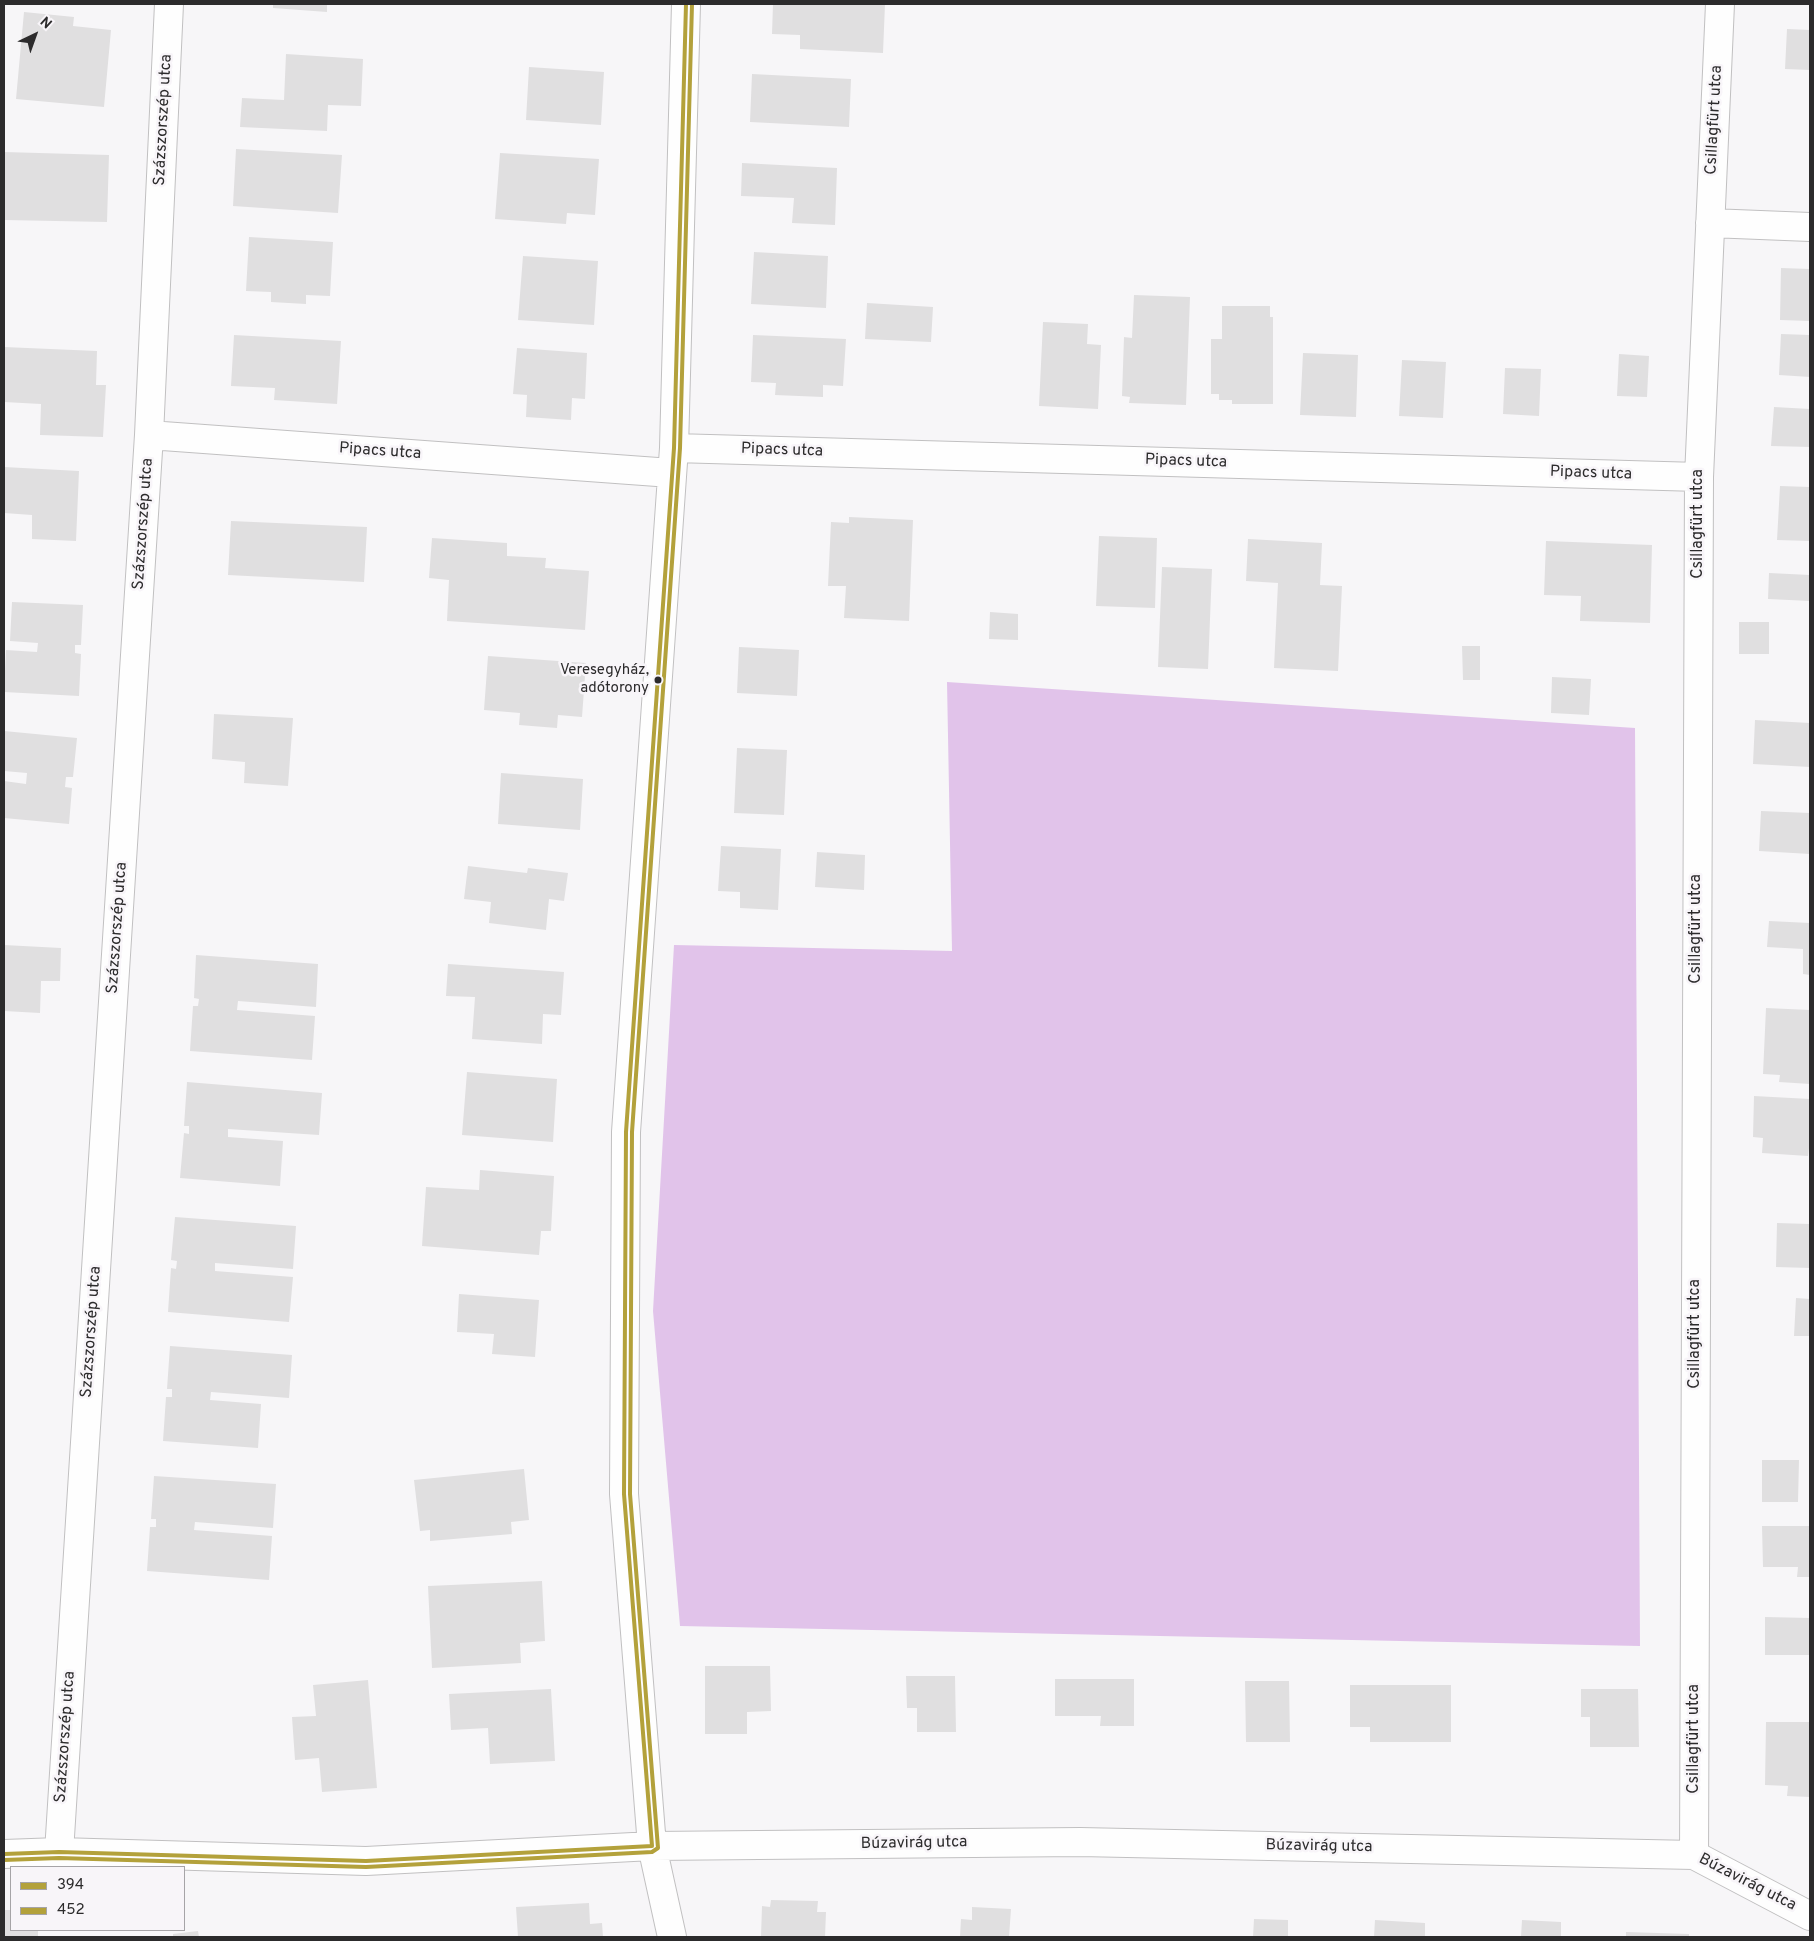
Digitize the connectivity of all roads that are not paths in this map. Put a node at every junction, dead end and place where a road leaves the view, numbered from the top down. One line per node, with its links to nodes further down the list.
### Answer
1 (169, 4): 6 (street, Százszorszép utca)
2 (686, 4): 7 (street)
3 (1720, 4): 4 (street, Csillagfürt utca)
4 (1710, 223): 5 (street); 8 (street, Csillagfürt utca)
5 (1810, 227)
6 (149, 435): 7 (street, Pipacs utca); 10 (street, Százszorszép utca)
7 (672, 460): 8 (street, Pipacs utca); 9 (street)
8 (1699, 477): 12 (street, Csillagfürt utca)
9 (652, 1846): 10 (street, Búzavirág utca); 12 (street, Búzavirág utca); 14 (street)
10 (59, 1852): 11 (street, Búzavirág utca)
11 (4, 1854)
12 (1694, 1855): 13 (street, Búzavirág utca)
13 (1810, 1916)
14 (672, 1937)

